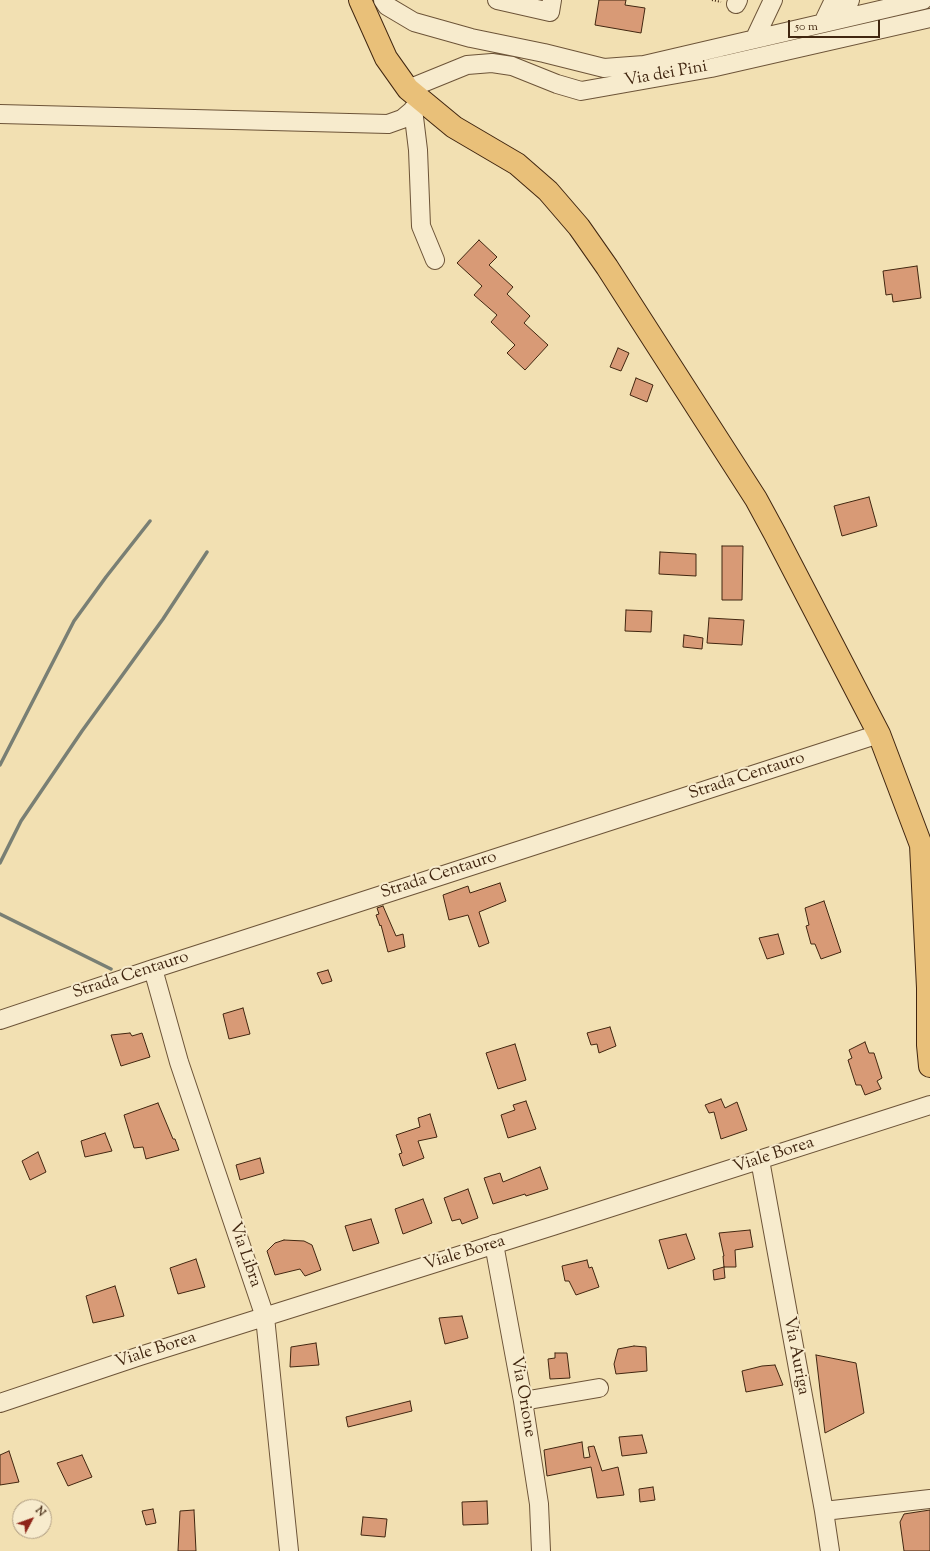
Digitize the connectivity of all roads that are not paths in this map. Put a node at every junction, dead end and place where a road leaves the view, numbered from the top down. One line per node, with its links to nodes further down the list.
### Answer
1 (360, 0): 13 (main road)
2 (383, 0): 12 (street)
3 (497, 0): 4 (street)
4 (552, 0)
5 (773, 0): 12 (street)
6 (834, 0): 11 (street)
7 (850, 0): 9 (street)
8 (923, 0): 9 (street)
9 (842, 18): 11 (street)
10 (930, 18): 13 (street, Via dei Pini)
11 (823, 23): 12 (street)
12 (755, 38)
13 (414, 100): 14 (street, Via dei Pini); 15 (street); 16 (main road)
14 (0, 114)
15 (435, 260)
16 (878, 734): 17 (street, Strada Centauro); 19 (main road)
17 (153, 969): 18 (street, Strada Centauro); 23 (street, Via Libra)
18 (0, 1020)
19 (930, 1066)
20 (930, 1105): 21 (street, Viale Borea)
21 (760, 1160): 22 (street, Viale Borea); 28 (street, Via Auriga)
22 (494, 1244): 23 (street, Viale Borea); 25 (street, Via Orione)
23 (265, 1317): 26 (street, Viale Borea); 29 (street, Via Libra)
24 (599, 1388): 25 (street)
25 (523, 1400): 30 (street, Via Orione)
26 (0, 1403)
27 (930, 1499): 28 (street)
28 (824, 1511): 31 (street, Via Auriga)
29 (289, 1551)
30 (541, 1551)
31 (830, 1551)

